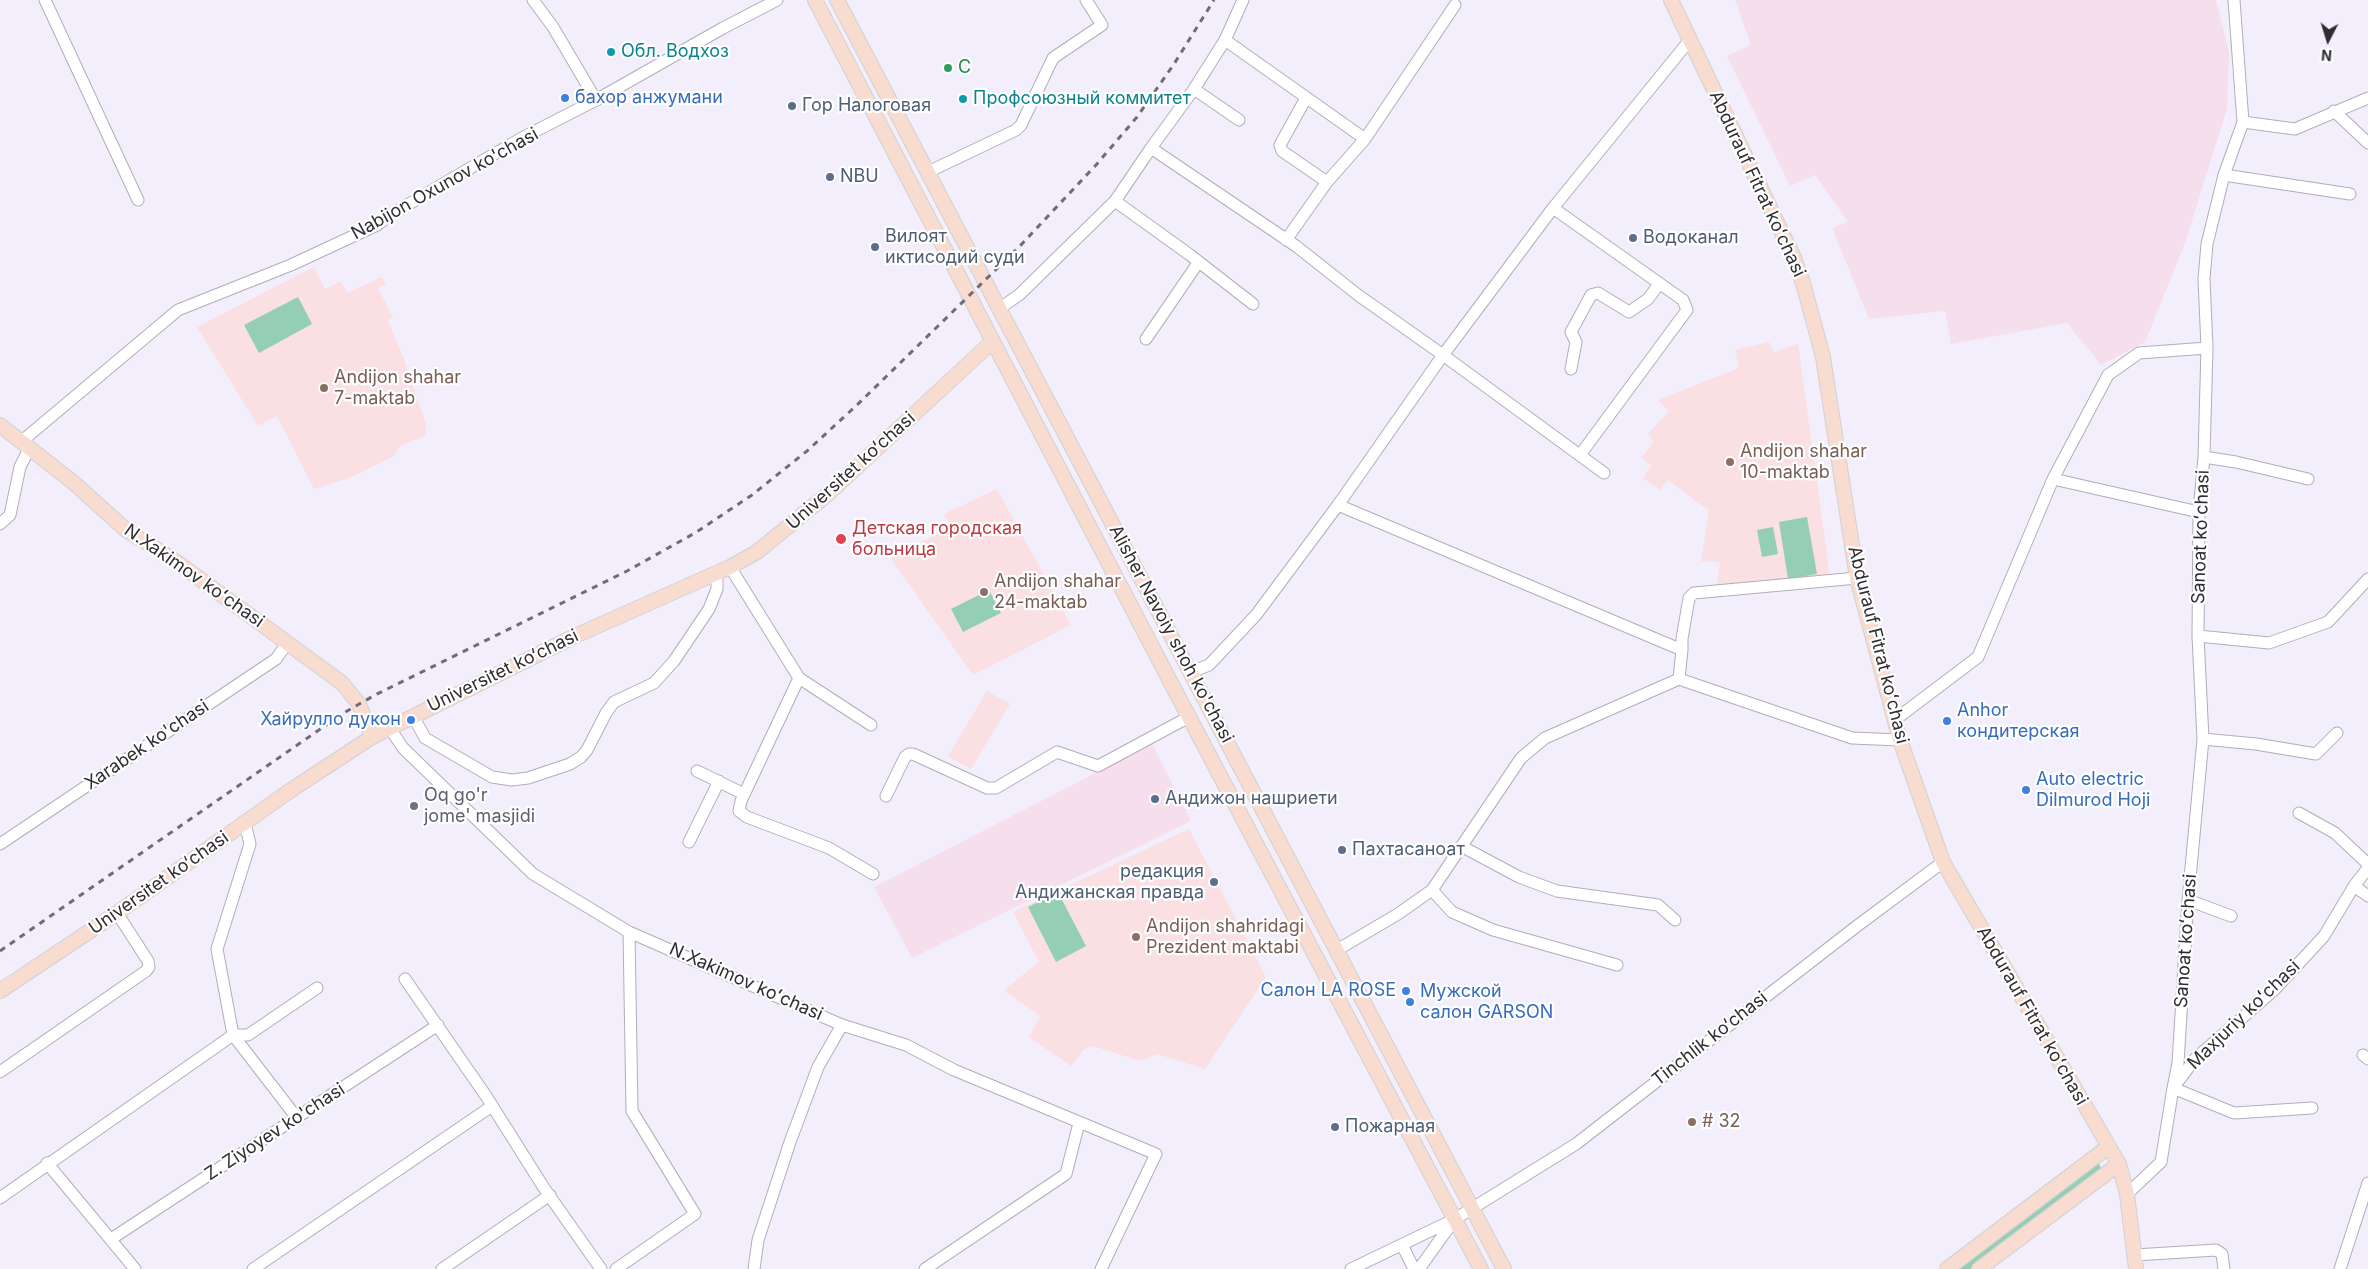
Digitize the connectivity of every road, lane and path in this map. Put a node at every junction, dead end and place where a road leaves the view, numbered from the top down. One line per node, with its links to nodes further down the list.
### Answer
1 (44, 0): 27 (street)
2 (533, 0): 16 (street)
3 (777, 0): 16 (street, Nabijon Oxunov ko'chasi)
4 (815, 0): 36 (main road, Alisher Navoiy shoh ko'chasi)
5 (837, 0): 23 (main road, Alisher Navoiy shoh ko'chasi)
6 (1086, 0): 23 (street)
7 (1243, 0): 11 (street)
8 (1671, 0): 12 (main road, Abdurauf Fitrat koʻchasi)
9 (2234, 0): 19 (street)
10 (1455, 5): 20 (street)
11 (1225, 40): 13 (street); 14 (street)
12 (1690, 41): 29 (street); 53 (main road, Abdurauf Fitrat koʻchasi)
13 (1194, 90): 18 (street); 22 (street)
14 (1306, 98): 20 (street); 25 (street)
15 (2368, 98): 17 (street)
16 (596, 100): 41 (street, Nabijon Oxunov ko'chasi)
17 (2334, 111): 19 (street); 21 (street)
18 (1239, 120)
19 (2243, 122): 24 (street, Sanoat koʻchasi)
20 (1365, 139): 25 (street)
21 (2368, 143)
22 (1151, 148): 28 (street); 30 (street)
23 (928, 172): 34 (main road, Alisher Navoiy shoh ko'chasi)
24 (2224, 175): 26 (street); 37 (street, Sanoat koʻchasi)
25 (1327, 182): 30 (street)
26 (2350, 194)
27 (138, 200)
28 (1115, 201): 31 (street); 34 (street)
29 (1553, 208): 32 (street); 38 (street)
30 (1286, 240): 38 (street)
31 (1198, 263): 33 (street); 35 (street)
32 (1659, 284): 39 (street); 42 (street)
33 (1253, 304)
34 (1000, 308): 50 (main road, Alisher Navoiy shoh ko'chasi)
35 (1146, 339)
36 (993, 341): 51 (main road, Alisher Navoiy shoh ko'chasi); 52 (main road, Universitet kо‘chasi)
37 (2206, 348): 43 (street, Sanoat koʻchasi); 45 (street)
38 (1443, 355): 42 (street); 47 (street)
39 (1571, 369)
40 (0, 425): 41 (main road, N.Xakimov koʻchasi)
41 (26, 444): 49 (street); 56 (main road, N.Xakimov koʻchasi)
42 (1580, 455): 44 (street)
43 (2204, 457): 46 (street); 48 (street, Sanoat koʻchasi)
44 (1604, 473)
45 (2054, 479): 48 (street); 64 (street)
46 (2308, 479)
47 (1338, 505): 57 (street); 58 (street)
48 (2199, 512): 55 (street, Sanoat koʻchasi)
49 (0, 524)
50 (1126, 550): 51 (main road); 58 (main road, Alisher Navoiy shoh ko'chasi)
51 (1107, 559): 61 (main road, Alisher Navoiy shoh ko'chasi)
52 (723, 570): 59 (street); 62 (main road, Universitet kо‘chasi); 62 (street)
53 (1857, 578): 57 (street); 64 (main road, Abdurauf Fitrat koʻchasi)
54 (2368, 579): 55 (street)
55 (2198, 636): 69 (street, Sanoat koʻchasi)
56 (288, 642): 68 (main road, N.Xakimov koʻchasi); 78 (street, Xarabek ko'chasi)
57 (1682, 650): 60 (street)
58 (1191, 672): 61 (main road); 84 (main road, Alisher Navoiy shoh ko'chasi)
59 (799, 678): 65 (street); 73 (street)
60 (1679, 679): 70 (street); 79 (street)
61 (1171, 683): 63 (main road, Alisher Navoiy shoh ko'chasi)
62 (412, 716): 66 (main road, Universitet kо‘chasi)
63 (1189, 718): 74 (street); 87 (main road, Alisher Navoiy shoh ko'chasi)
64 (1896, 719): 70 (main road, Abdurauf Fitrat koʻchasi)
65 (871, 725)
66 (389, 727): 68 (main road, Universitet kо‘chasi); 93 (street, N.Xakimov koʻchasi)
67 (2337, 733): 69 (street)
68 (372, 737): 76 (main road, Universitet kо‘chasi)
69 (2204, 739): 89 (street, Sanoat koʻchasi)
70 (1900, 740): 80 (main road, Abdurauf Fitrat koʻchasi)
71 (697, 771): 72 (street)
72 (719, 781): 73 (street); 77 (street)
73 (744, 794): 83 (street)
74 (886, 796)
75 (2299, 813): 81 (street)
76 (245, 823): 90 (main road, Universitet kо‘chasi); 101 (street)
77 (689, 842)
78 (0, 844)
79 (1461, 846): 86 (street); 92 (street)
80 (1943, 862): 112 (main road, Abdurauf Fitrat koʻchasi); 119 (street, Tinchlik kо‘chasi)
81 (2368, 864)
82 (2368, 868): 85 (street, Maxjuriy koʻchasi)
83 (873, 874)
84 (1301, 882): 87 (main road); 94 (main road, Alisher Navoiy shoh ko'chasi)
85 (2354, 886): 88 (street); 105 (street, Maxjuriy koʻchasi)
86 (1432, 890): 94 (street); 95 (street)
87 (1282, 892): 104 (main road, Alisher Navoiy shoh ko'chasi)
88 (2368, 896)
89 (2188, 900): 91 (street); 105 (street, Sanoat koʻchasi)
90 (117, 913): 98 (main road, Universitet kо‘chasi); 102 (street)
91 (2231, 916)
92 (1676, 920)
93 (629, 932): 99 (street, N.Xakimov koʻchasi); 128 (street)
94 (1337, 950): 103 (main road, Alisher Navoiy shoh ko'chasi)
95 (1617, 965)
96 (405, 979): 100 (street)
97 (317, 988): 101 (street)
98 (0, 992)
99 (842, 1024): 111 (street, N.Xakimov koʻchasi); 129 (street)
100 (438, 1025): 107 (street); 110 (street, Z. Ziyoyev ko'chasi)
101 (233, 1035): 110 (street); 113 (street)
102 (0, 1072)
103 (1402, 1076): 104 (main road); 106 (main road, Alisher Navoiy shoh ko'chasi)
104 (1383, 1086): 109 (main road, Alisher Navoiy shoh ko'chasi)
105 (2173, 1088): 108 (street); 116 (street, Maxjuriy koʻchasi)
106 (1417, 1103): 109 (main road); 119 (main road, Alisher Navoiy shoh ko'chasi)
107 (492, 1106): 117 (street); 125 (street)
108 (2312, 1108)
109 (1398, 1114): 120 (main road, Alisher Navoiy shoh ko'chasi)
110 (297, 1118): 121 (street, Z. Ziyoyev ko'chasi)
111 (1079, 1123): 130 (street); 131 (street, N.Xakimov koʻchasi)
112 (2108, 1147): 114 (main road, Abdurauf Fitrat koʻchasi); 137 (main road)
113 (48, 1163): 118 (street); 121 (street)
114 (2119, 1164): 116 (main road, Abdurauf Fitrat koʻchasi); 138 (main road)
115 (2368, 1183): 140 (street)
116 (2127, 1194): 123 (main road, Abdurauf Fitrat koʻchasi)
117 (550, 1195): 126 (street); 127 (street)
118 (0, 1198)
119 (1472, 1209): 120 (street, Tinchlik kо‘chasi); 136 (main road, Alisher Navoiy shoh ko'chasi)
120 (1455, 1219): 122 (street, Tinchlik kо‘chasi); 134 (street); 135 (main road, Alisher Navoiy shoh ko'chasi)
121 (111, 1239): 124 (street)
122 (1402, 1244): 132 (street, Tinchlik kо‘chasi); 133 (street)
123 (2136, 1262): 139 (street)
124 (135, 1269)
125 (253, 1269)
126 (442, 1269)
127 (601, 1269)
128 (616, 1269)
129 (754, 1269)
130 (925, 1269)
131 (1101, 1269)
132 (1351, 1269)
133 (1414, 1269)
134 (1419, 1269)
135 (1481, 1269)
136 (1504, 1269)
137 (1947, 1269)
138 (1979, 1269)
139 (2224, 1269)
140 (2340, 1269)

